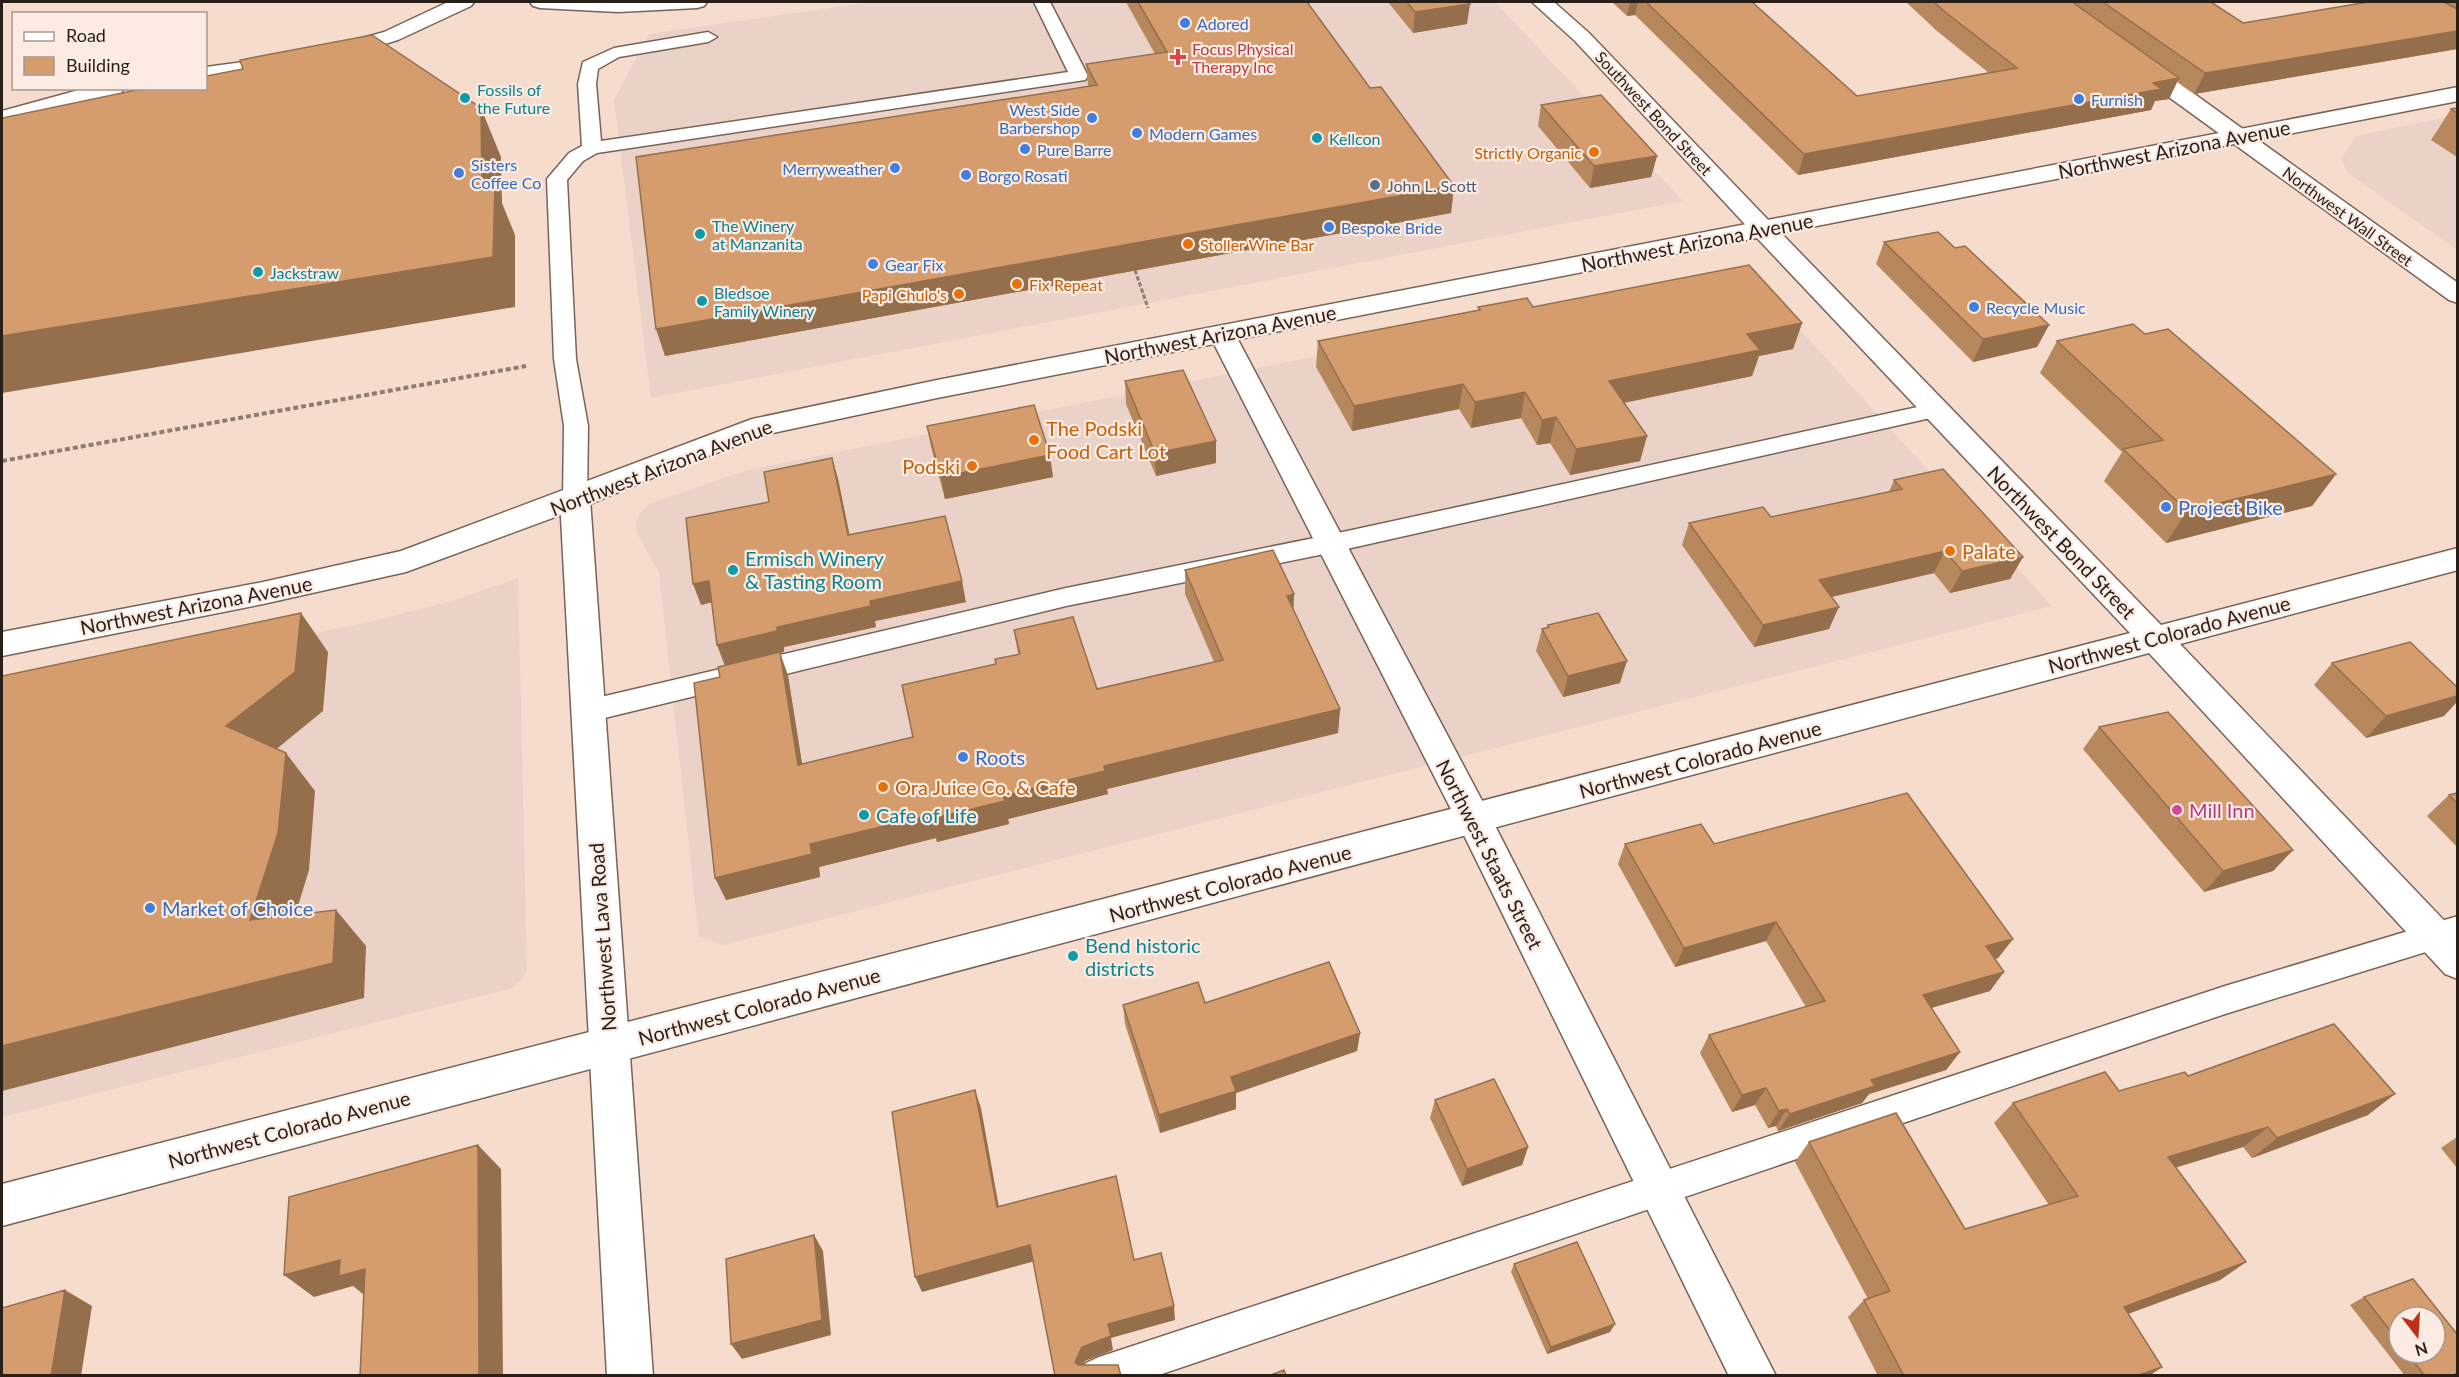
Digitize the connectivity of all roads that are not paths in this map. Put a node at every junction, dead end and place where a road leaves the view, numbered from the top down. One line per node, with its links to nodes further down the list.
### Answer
1 (464, 2): 8 (main road)
2 (540, 2): 3 (main road)
3 (697, 2)
4 (1042, 2): 13 (lane)
5 (1542, 2): 14 (main road, Southwest Bond Street)
6 (708, 37): 13 (lane)
7 (2117, 49): 12 (main road, Northwest Wall Street)
8 (207, 73)
9 (106, 90): 11 (main road)
10 (2457, 94): 12 (main road, Northwest Arizona Avenue)
11 (2, 118)
12 (2239, 136): 14 (main road, Northwest Arizona Avenue); 15 (main road, Northwest Wall Street)
13 (592, 148): 18 (lane)
14 (1763, 229): 16 (main road, Northwest Arizona Avenue); 17 (main road, Northwest Bond Street)
15 (2457, 295)
16 (1222, 334): 18 (main road, Northwest Arizona Avenue); 19 (main road, Northwest Staats Street)
17 (1936, 410): 19 (lane); 21 (main road, Northwest Bond Street)
18 (575, 499): 22 (main road, Northwest Arizona Avenue); 23 (main road, Northwest Lava Road)
19 (1329, 544): 23 (lane); 24 (main road, Northwest Staats Street)
20 (2457, 559): 21 (main road, Northwest Colorado Avenue)
21 (2154, 638): 24 (main road, Northwest Colorado Avenue); 25 (main road, Northwest Bond Street)
22 (2, 644)
23 (588, 711): 27 (main road, Northwest Lava Road)
24 (1474, 820): 27 (main road, Northwest Colorado Avenue); 28 (main road, Northwest Staats Street)
25 (2445, 933): 26 (main road, Northwest Bond Street); 28 (lane)
26 (2457, 962)
27 (608, 1045): 29 (main road, Northwest Colorado Avenue); 30 (main road, Northwest Lava Road)
28 (1660, 1187): 31 (lane); 32 (main road, Northwest Staats Street)
29 (2, 1205)
30 (630, 1376)
31 (1099, 1376)
32 (1754, 1376)

